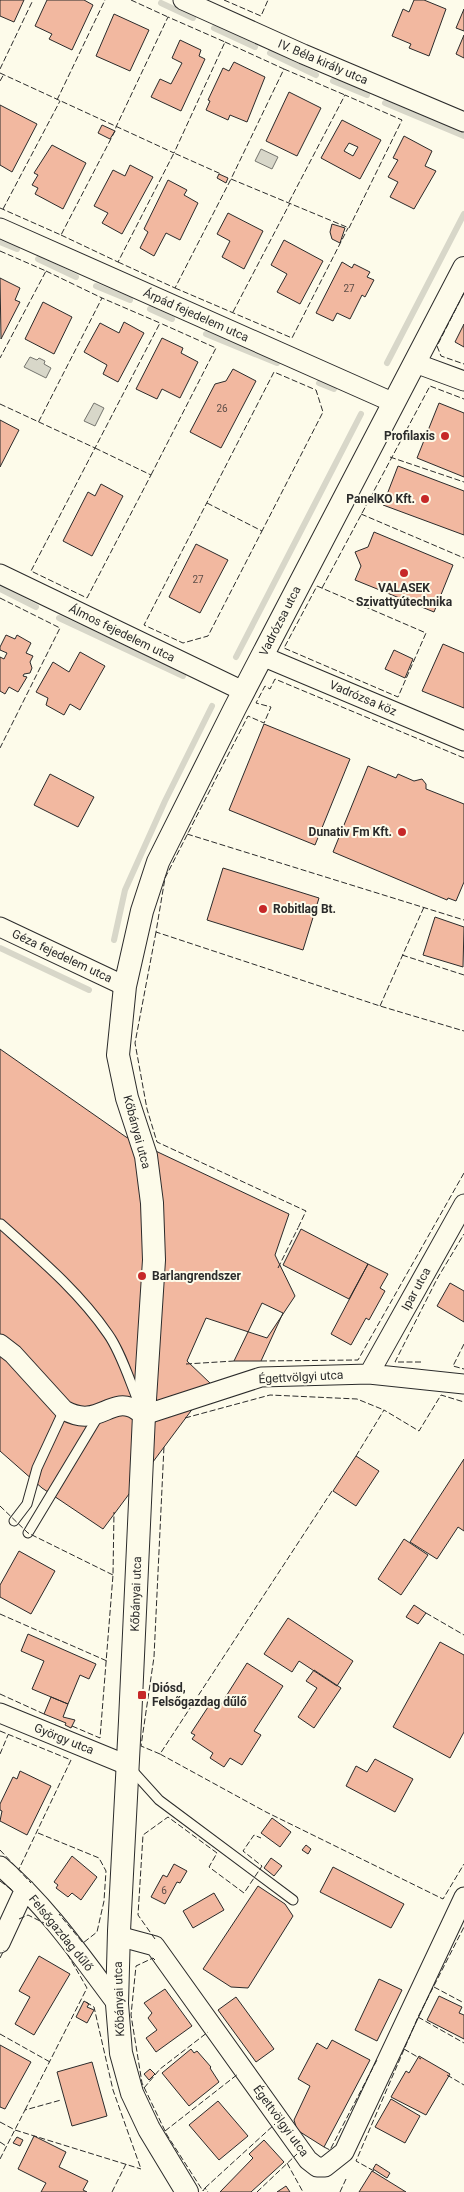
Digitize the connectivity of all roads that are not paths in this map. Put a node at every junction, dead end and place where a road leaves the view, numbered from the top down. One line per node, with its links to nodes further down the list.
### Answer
1 (183, 0): 2 (street, IV. Béla király utca)
2 (464, 122)
3 (0, 228): 7 (street, Árpád fejedelem utca)
4 (464, 268): 5 (street, Vadrózsa utca)
5 (415, 363): 6 (street); 7 (street, Vadrózsa utca)
6 (464, 381)
7 (392, 402): 9 (street, Vadrózsa utca)
8 (0, 574): 10 (street, Álmos fejedelem utca)
9 (262, 656): 10 (street, Vadrózsa utca); 11 (street, Vadrózsa köz)
10 (243, 691): 13 (street, Vadrózsa utca)
11 (464, 741)
12 (0, 927): 13 (street, Géza fejedelem utca)
13 (125, 986): 21 (street, Kőbányai utca)
14 (464, 1204): 17 (street, Ipar utca)
15 (1, 1224): 21 (lane)
16 (0, 1344): 19 (street)
17 (368, 1374): 18 (street, Égettvölgyi utca); 21 (street, Égettvölgyi utca)
18 (464, 1384)
19 (64, 1410): 20 (street); 22 (lane)
20 (100, 1414): 21 (street); 23 (lane)
21 (144, 1415): 25 (street, Kőbányai utca)
22 (14, 1521)
23 (28, 1533)
24 (0, 1713): 25 (street, György utca)
25 (128, 1765): 29 (lane); 30 (street, Kőbányai utca)
26 (0, 1866): 27 (street, Felsőgazdag dűlő)
27 (25, 1889): 31 (street); 32 (street, Felsőgazdag dűlő)
28 (464, 1897): 30 (street, Égettvölgyi utca)
29 (294, 1900)
30 (118, 1936): 32 (street, Kőbányai utca)
31 (0, 1943)
32 (117, 2004): 33 (street, Kőbányai utca)
33 (180, 2190)

